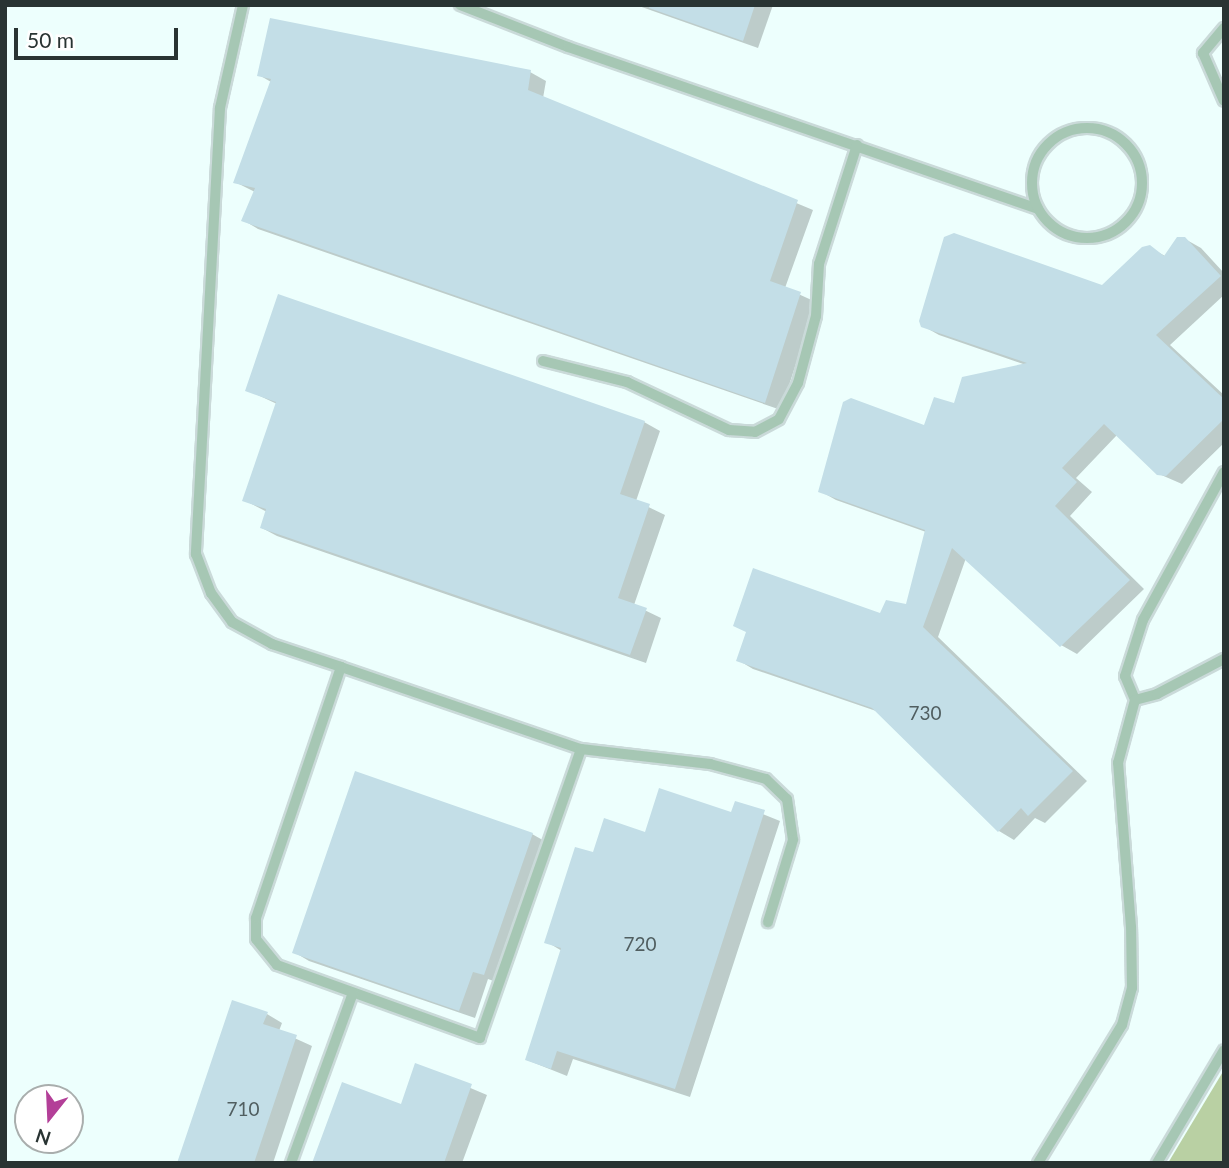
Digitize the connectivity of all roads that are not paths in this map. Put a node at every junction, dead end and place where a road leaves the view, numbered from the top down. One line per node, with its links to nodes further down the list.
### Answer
1 (243, 5): 10 (lane)
2 (460, 5): 5 (lane)
3 (1224, 29): 4 (lane)
4 (1224, 101)
5 (857, 145): 6 (lane); 7 (lane)
6 (1038, 209): 6 (lane)
7 (543, 361)
8 (1224, 472): 11 (lane)
9 (1224, 659): 11 (lane)
10 (341, 667): 12 (lane); 14 (lane)
11 (1135, 700): 17 (lane)
12 (581, 749): 13 (lane); 14 (lane)
13 (768, 922)
14 (353, 993): 16 (lane)
15 (1224, 1050): 18 (lane)
16 (291, 1163)
17 (1038, 1163)
18 (1157, 1163)

